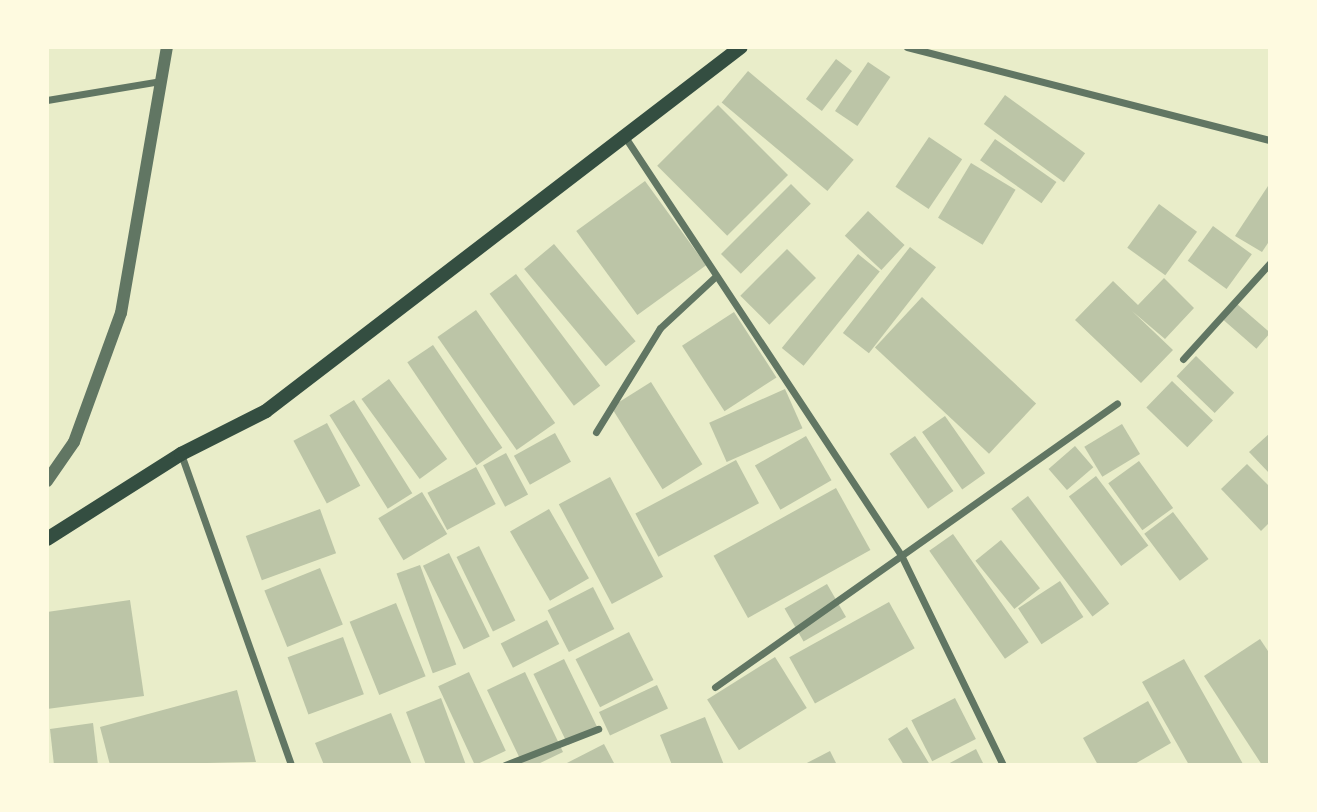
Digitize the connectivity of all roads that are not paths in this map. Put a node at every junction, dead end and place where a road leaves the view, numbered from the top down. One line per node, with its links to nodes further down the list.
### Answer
1 (167, 47): 4 (street)
2 (740, 47): 6 (main road)
3 (907, 47): 7 (street)
4 (161, 81): 5 (street); 14 (street)
5 (47, 100)
6 (624, 136): 9 (street); 13 (main road)
7 (1270, 140)
8 (1270, 263): 10 (street)
9 (716, 276): 12 (street); 16 (street)
10 (1183, 359)
11 (1116, 403): 16 (street)
12 (596, 432)
13 (181, 454): 15 (main road); 19 (street)
14 (47, 481)
15 (47, 539)
16 (901, 555): 17 (street); 21 (street)
17 (715, 688)
18 (598, 729): 20 (street)
19 (291, 765)
20 (505, 765)
21 (1003, 765)

